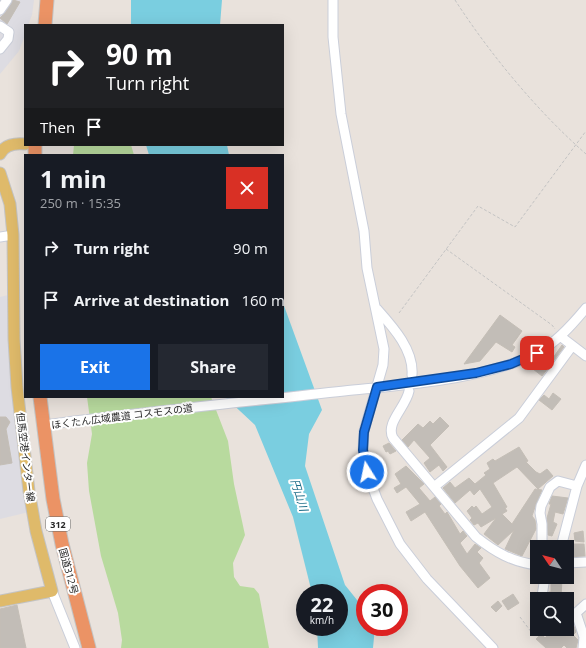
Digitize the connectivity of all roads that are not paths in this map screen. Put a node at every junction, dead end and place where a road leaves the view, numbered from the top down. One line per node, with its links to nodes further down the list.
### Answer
1 (7, 0): 4 (street)
2 (48, 0): 5 (highway)
3 (333, 0): 14 (street)
4 (0, 10)
5 (45, 24)
6 (0, 26): 7 (street)
7 (0, 49)
8 (24, 144): 9 (main road)
9 (0, 154)
10 (0, 173): 11 (main road, 但馬空港インター線)
11 (14, 235): 12 (street); 33 (main road, 但馬空港インター線)
12 (0, 238)
13 (586, 308): 15 (street, ほくたん広域農道 コスモスの道)
14 (377, 309): 18 (street); 19 (street)
15 (560, 336): 16 (street); 19 (street, ほくたん広域農道 コスモスの道)
16 (572, 346): 17 (street); 27 (street)
17 (586, 356)
18 (412, 375)
19 (373, 388): 22 (street, ほくたん広域農道 コスモスの道); 39 (street)
20 (409, 391): 27 (street)
21 (40, 398): 24 (highway, 国道312号 / 312)
22 (284, 398)
23 (284, 398): 24 (street, ほくたん広域農道 コスモスの道)
24 (43, 425): 38 (highway, 国道312号 / 312)
25 (586, 465): 26 (street)
26 (576, 486): 28 (street); 29 (street)
27 (434, 487): 32 (street)
28 (542, 540)
29 (563, 540)
30 (586, 562): 31 (street)
31 (574, 563)
32 (530, 564)
33 (52, 591): 34 (main road); 37 (street)
34 (0, 601)
35 (586, 604): 36 (street)
36 (582, 647)
37 (75, 648)
38 (90, 648)
39 (493, 648)

